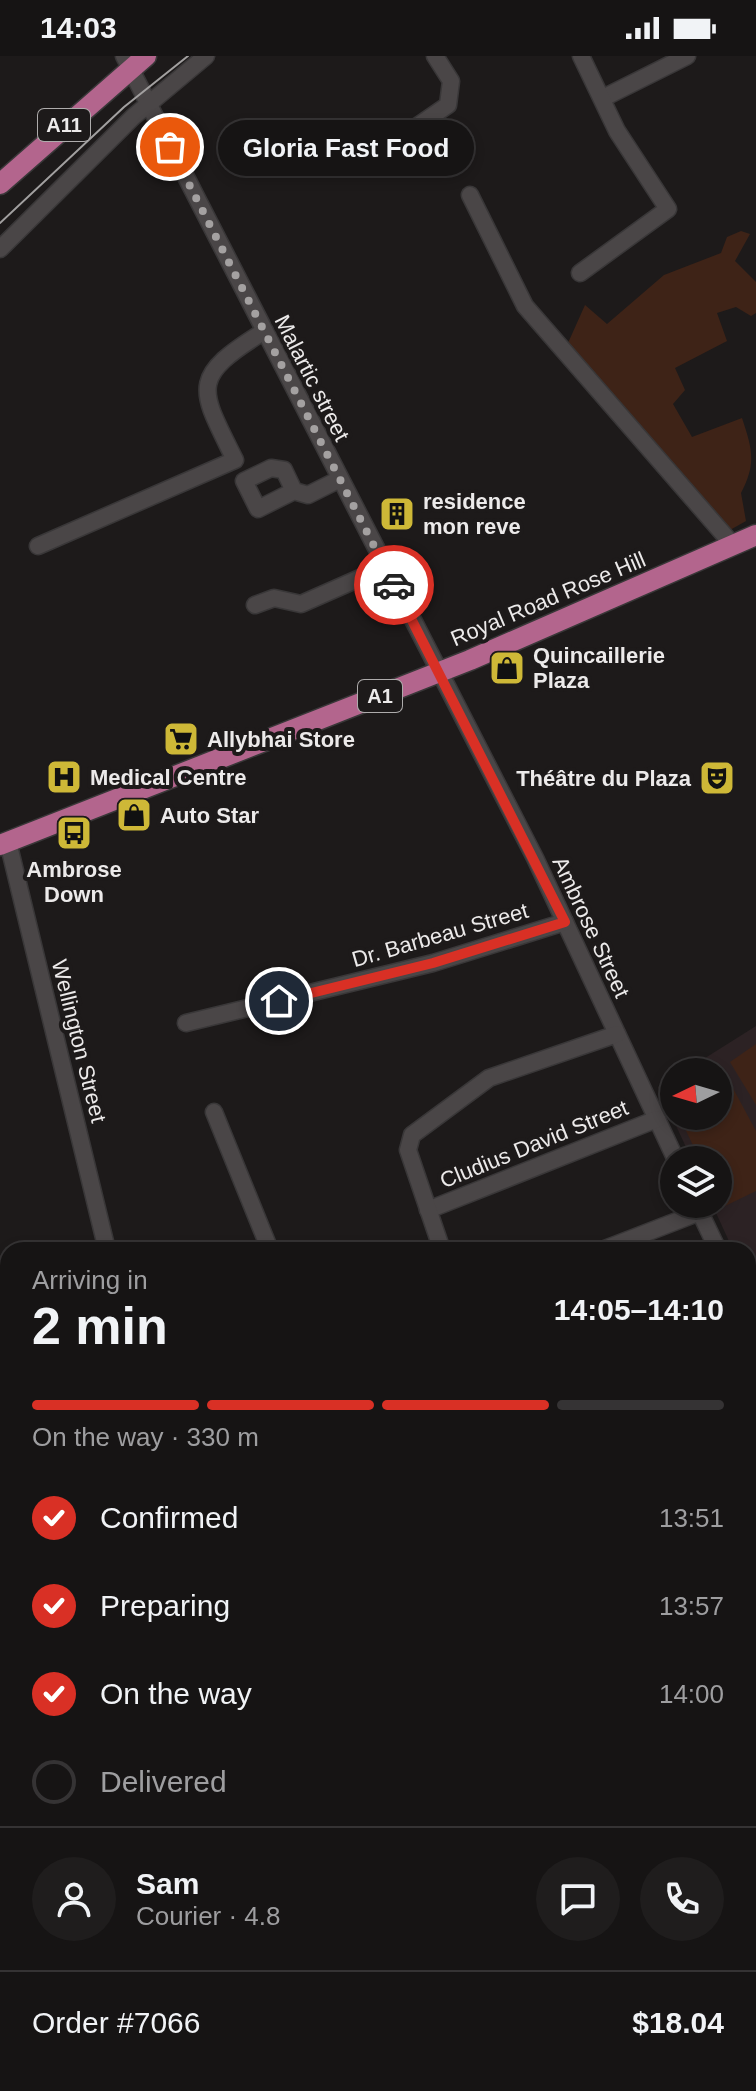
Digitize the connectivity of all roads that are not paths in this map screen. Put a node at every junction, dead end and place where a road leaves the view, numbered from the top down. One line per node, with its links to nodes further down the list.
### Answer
1 (206, 56): 7 (street)
2 (435, 56): 8 (street)
3 (581, 56): 6 (street)
4 (687, 56): 6 (street)
5 (133, 60): 7 (street, Malartic street); 9 (main road, A11)
6 (603, 98): 12 (street)
7 (148, 104): 11 (street); 13 (street, Malartic street)
8 (374, 156)
9 (0, 184)
10 (470, 195): 19 (street)
11 (0, 249)
12 (580, 273)
13 (263, 332): 14 (street); 15 (street, Malartic street)
14 (235, 460): 16 (street); 20 (street)
15 (340, 479): 17 (street); 21 (street, Malartic street)
16 (244, 481): 17 (street); 17 (street)
17 (294, 491)
18 (756, 535): 19 (main road, Royal Road Rose Hill / A1)
19 (733, 545): 23 (main road, Royal Road Rose Hill / A1)
20 (38, 546)
21 (385, 567): 22 (street); 23 (street, Malartic street)
22 (255, 605)
23 (438, 673): 24 (main road, Royal Road Rose Hill / A1); 25 (street, Ambrose Street)
24 (4, 844): 34 (street, Wellington Street)
25 (565, 922): 26 (street, Dr. Barbeau Street); 27 (street, Ambrose Street)
26 (186, 1023)
27 (617, 1034): 29 (street, Ambrose Street); 31 (street)
28 (214, 1112): 35 (street)
29 (657, 1119): 30 (street, Ambrose Street); 31 (street, Cludius David Street)
30 (670, 1146)
31 (428, 1210): 36 (street)
32 (675, 1218): 37 (street)
33 (703, 1218): 38 (street)
34 (105, 1242)
35 (267, 1242)
36 (439, 1242)
37 (620, 1242)
38 (714, 1242)

